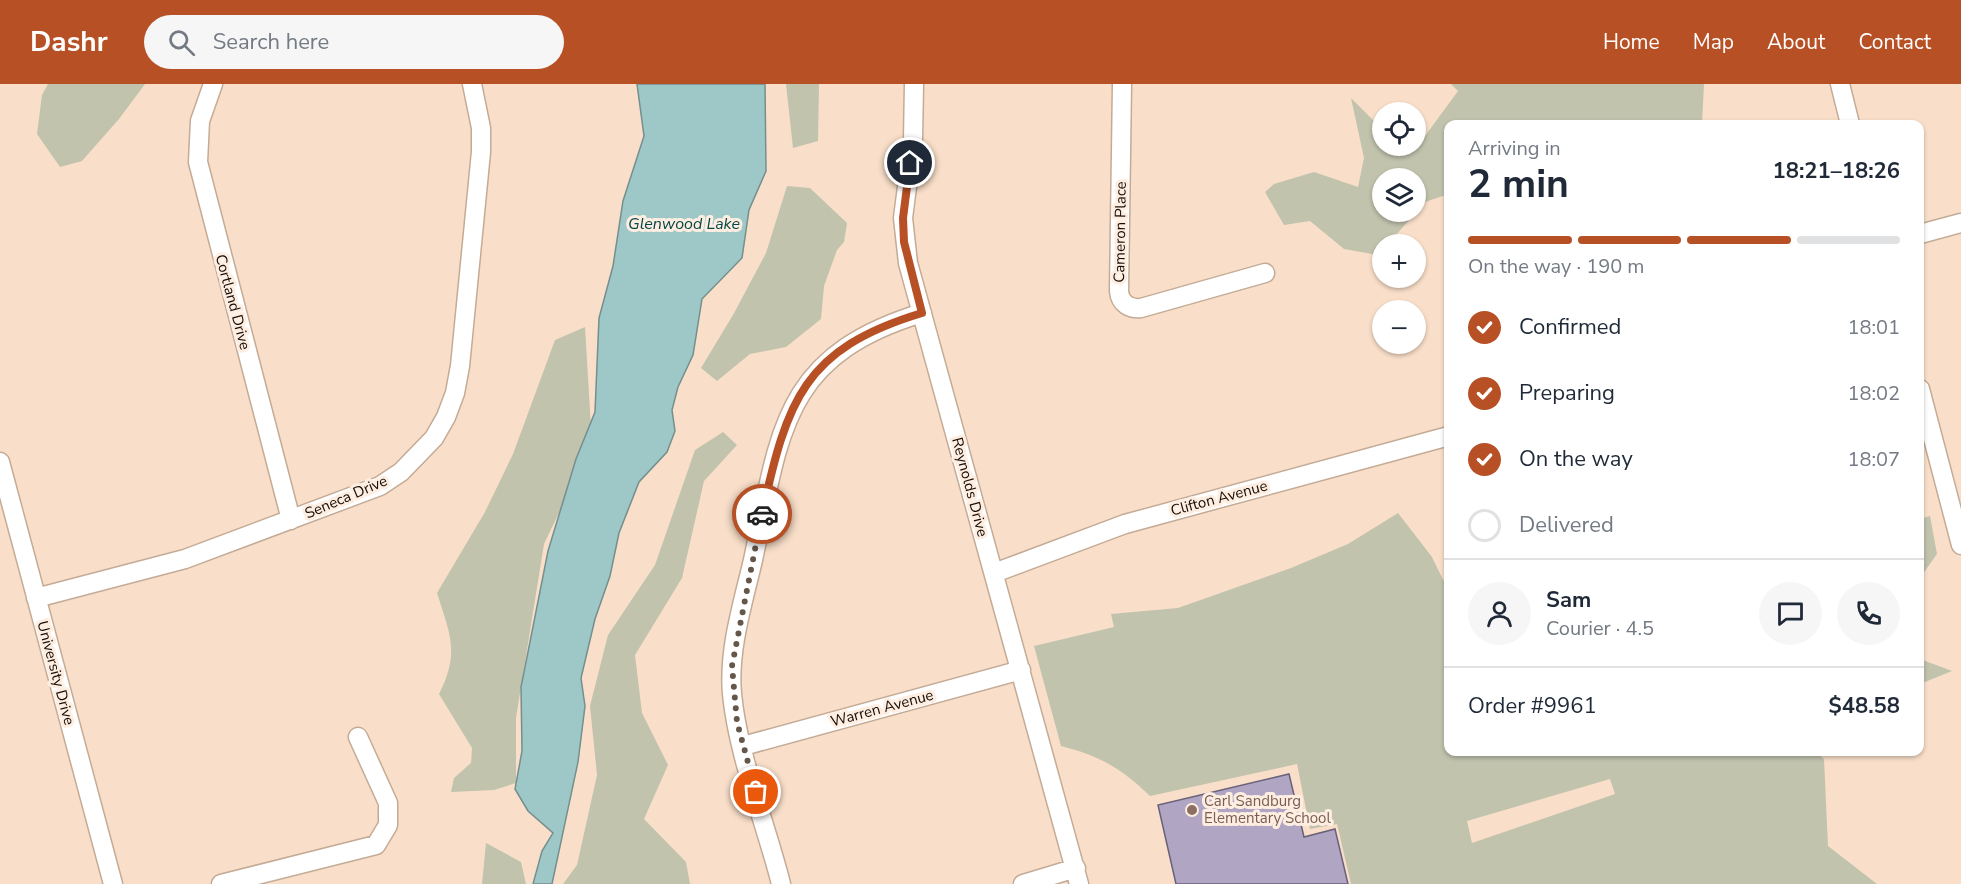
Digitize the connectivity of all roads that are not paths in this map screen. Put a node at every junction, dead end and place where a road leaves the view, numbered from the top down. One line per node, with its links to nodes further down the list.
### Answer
1 (213, 84): 14 (street, Cortland Drive)
2 (471, 84): 14 (street, Seneca Drive)
3 (914, 84): 10 (street, Reynolds Drive)
4 (1122, 84): 9 (street, Cameron Place)
5 (1840, 84): 6 (street)
6 (1849, 120)
7 (1961, 223): 8 (street)
8 (1924, 233)
9 (1265, 273)
10 (922, 313): 16 (street, Reynolds Drive); 20 (street)
11 (1924, 404): 15 (street)
12 (1444, 437): 16 (street, Clifton Avenue)
13 (0, 462): 17 (street, University Drive)
14 (291, 520): 17 (street, Seneca Drive)
15 (1961, 545)
16 (994, 573): 18 (street, Reynolds Drive)
17 (36, 598): 22 (street, University Drive)
18 (1021, 670): 20 (street, Warren Avenue); 21 (street, Reynolds Drive)
19 (358, 737): 23 (street)
20 (743, 746): 24 (street)
21 (1078, 876): 25 (street)
22 (113, 884)
23 (221, 884)
24 (781, 884)
25 (1023, 884)

